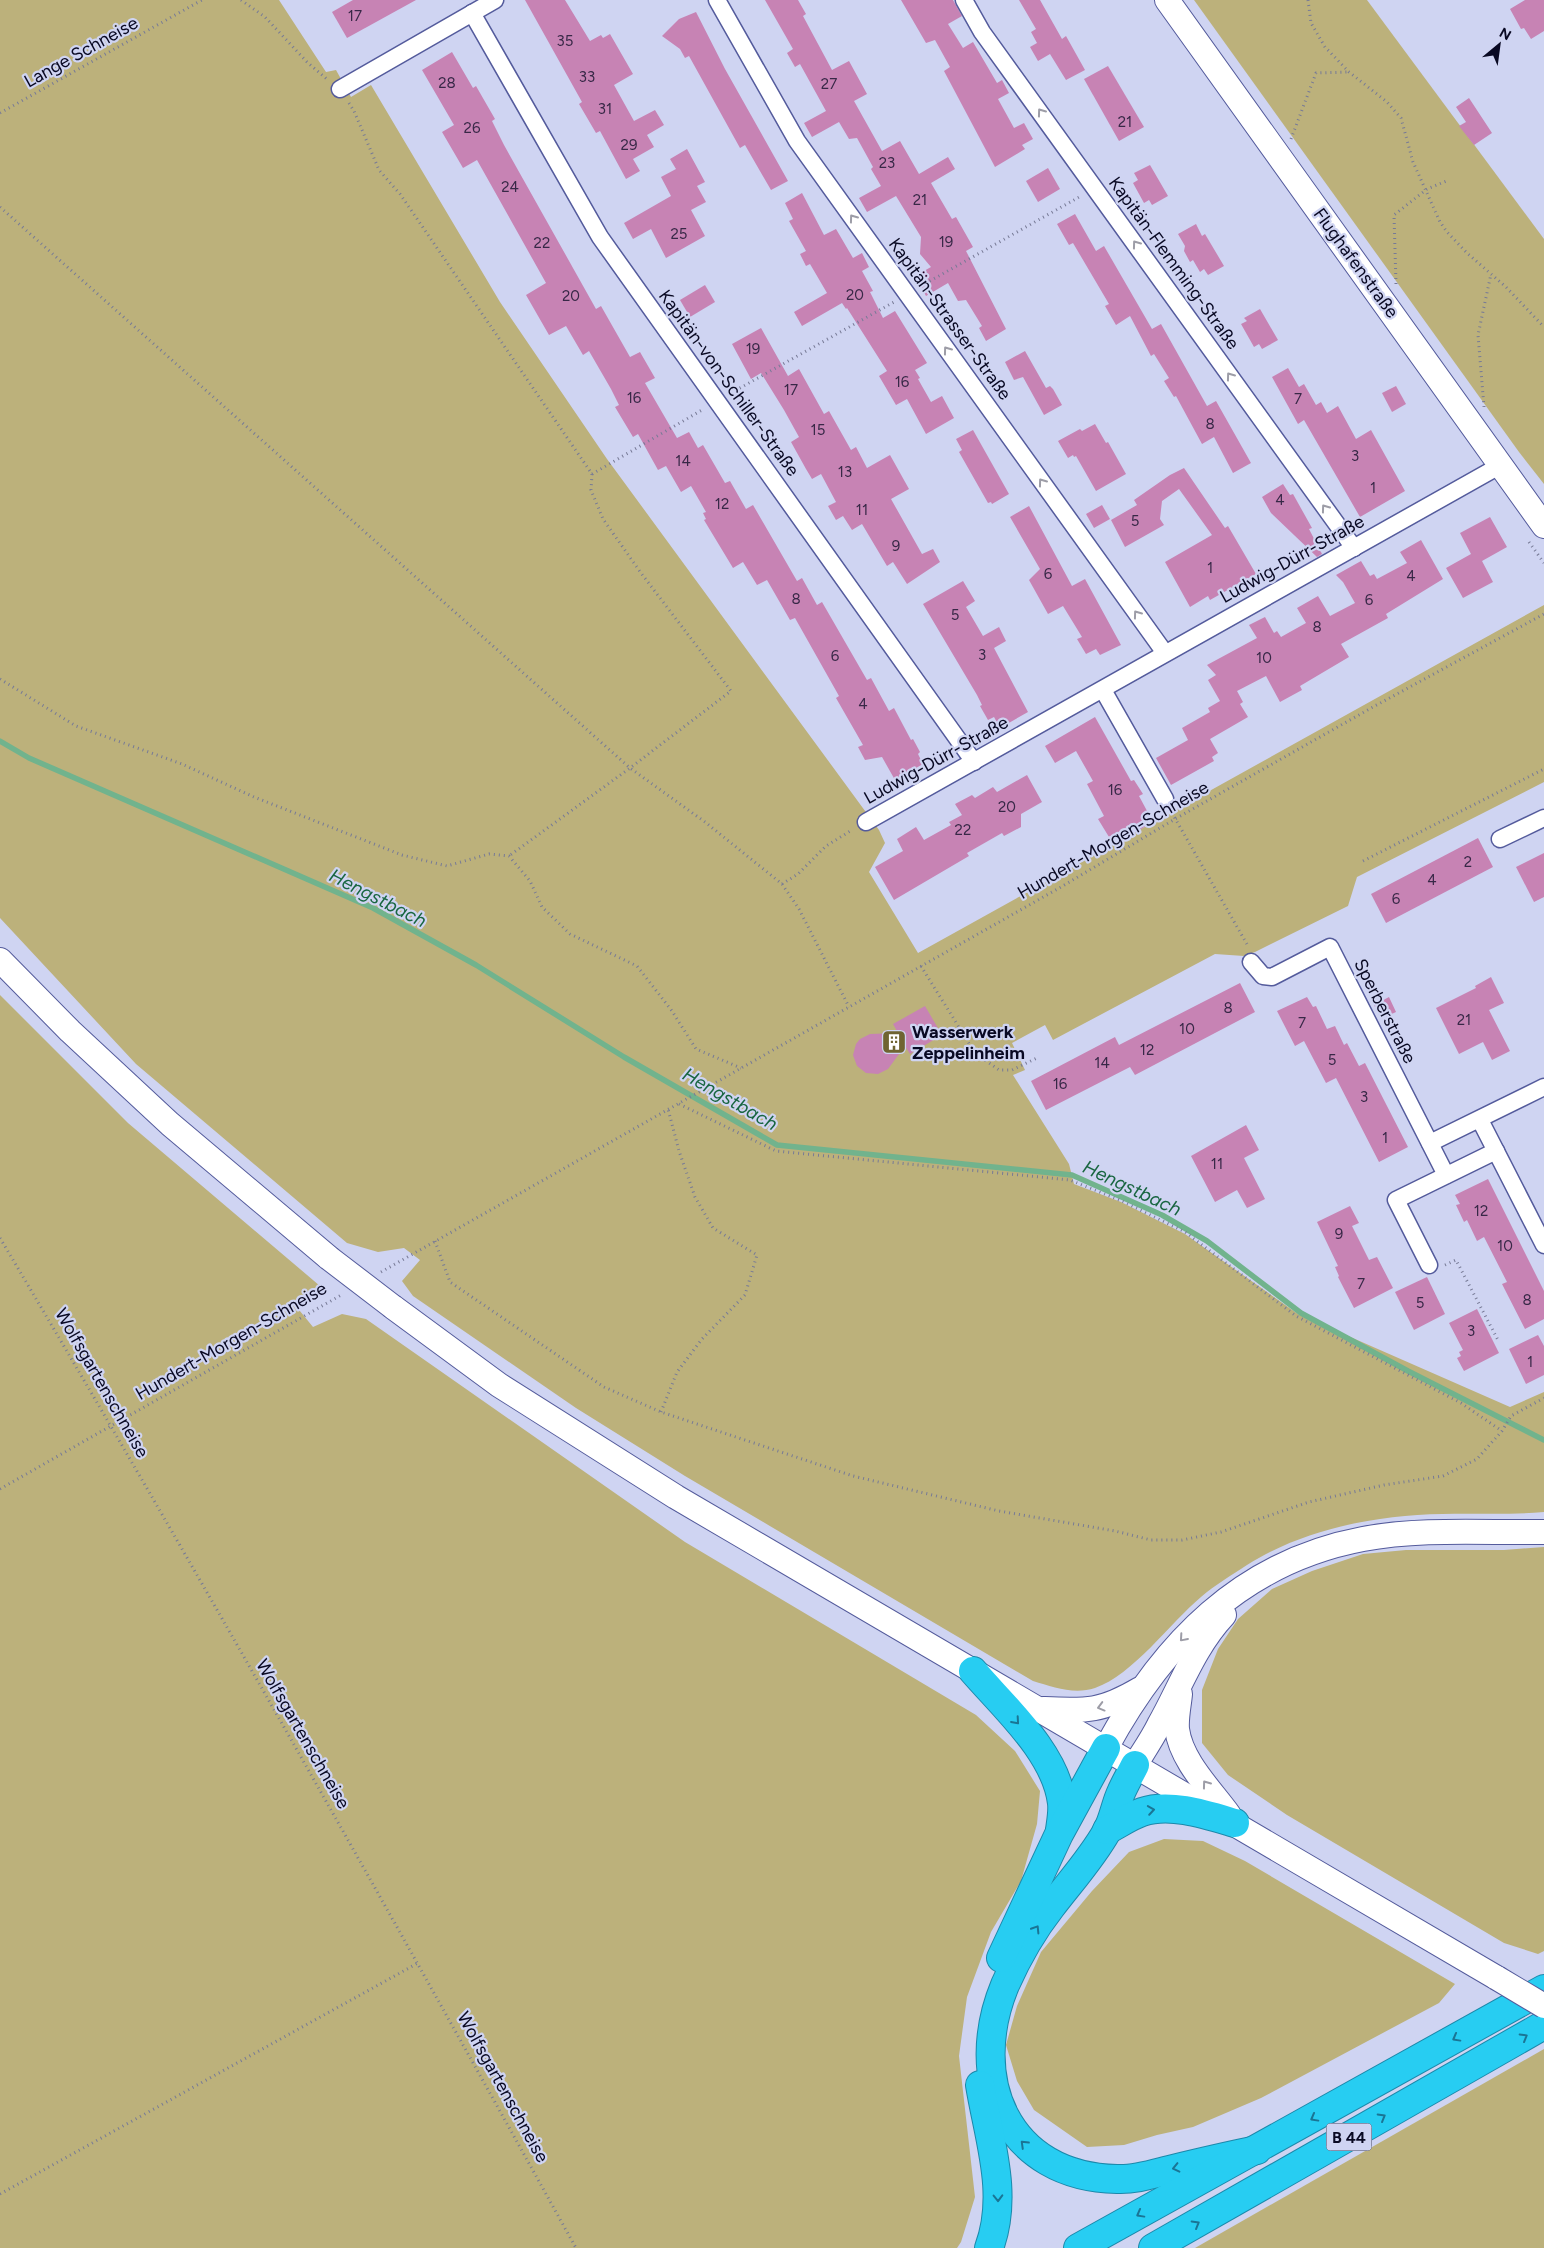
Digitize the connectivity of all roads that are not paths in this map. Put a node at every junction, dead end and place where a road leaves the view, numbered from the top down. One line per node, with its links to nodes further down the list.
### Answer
1 (495, 0): 5 (street)
2 (717, 0): 10 (street, Kapitän-Strasser-Straße, one-way to 2)
3 (964, 0): 9 (street, Kapitän-Flemming-Straße, one-way to 3)
4 (1167, 0): 7 (main road, Flughafenstraße)
5 (472, 12): 6 (street); 12 (street, Kapitän-von-Schiller-Straße)
6 (340, 89)
7 (1500, 465): 8 (main road, Flughafenstraße); 9 (street, Ludwig-Dürr-Straße)
8 (1544, 526)
9 (1354, 548): 10 (street, Ludwig-Dürr-Straße)
10 (1166, 653): 11 (street, Ludwig-Dürr-Straße)
11 (1103, 690): 12 (street, Ludwig-Dürr-Straße); 13 (street)
12 (974, 762): 15 (street, Ludwig-Dürr-Straße)
13 (1164, 799)
14 (1544, 818): 16 (street)
15 (866, 822)
16 (1500, 839)
17 (0, 960): 28 (main road, bridge)
18 (1252, 962): 21 (street, Sperberstraße)
19 (1544, 1087): 20 (street)
20 (1480, 1120): 21 (street); 22 (street)
21 (1430, 1143): 23 (street, Sperberstraße)
22 (1496, 1150): 23 (street); 24 (street)
23 (1446, 1175): 25 (street)
24 (1544, 1245)
25 (1429, 1265)
26 (1544, 1532): 27 (main road)
27 (1263, 1577): 29 (main road); 30 (main road, one-way to 30)
28 (973, 1670): 31 (main road); 36 (highway, one-way to 36)
29 (1181, 1682): 33 (main road); 34 (main road, one-way to 29)
30 (1144, 1686): 31 (main road, one-way to 31); 32 (main road)
31 (1039, 1709): 32 (main road)
32 (1106, 1748): 33 (main road); 36 (highway)
33 (1135, 1765): 34 (main road); 35 (highway)
34 (1235, 1823): 35 (highway, one-way to 34); 38 (main road, bridge)
35 (1107, 1830): 40 (highway, one-way to 35)
36 (1059, 1834): 41 (highway, one-way to 41)
37 (1544, 1989): 40 (highway, B 44, one-way to 40)
38 (1544, 2006)
39 (1544, 2025): 43 (highway, B 44, one-way to 39)
40 (1257, 2150): 42 (highway, B 44, one-way to 42)
41 (989, 2248)
42 (1078, 2248)
43 (1153, 2248)

